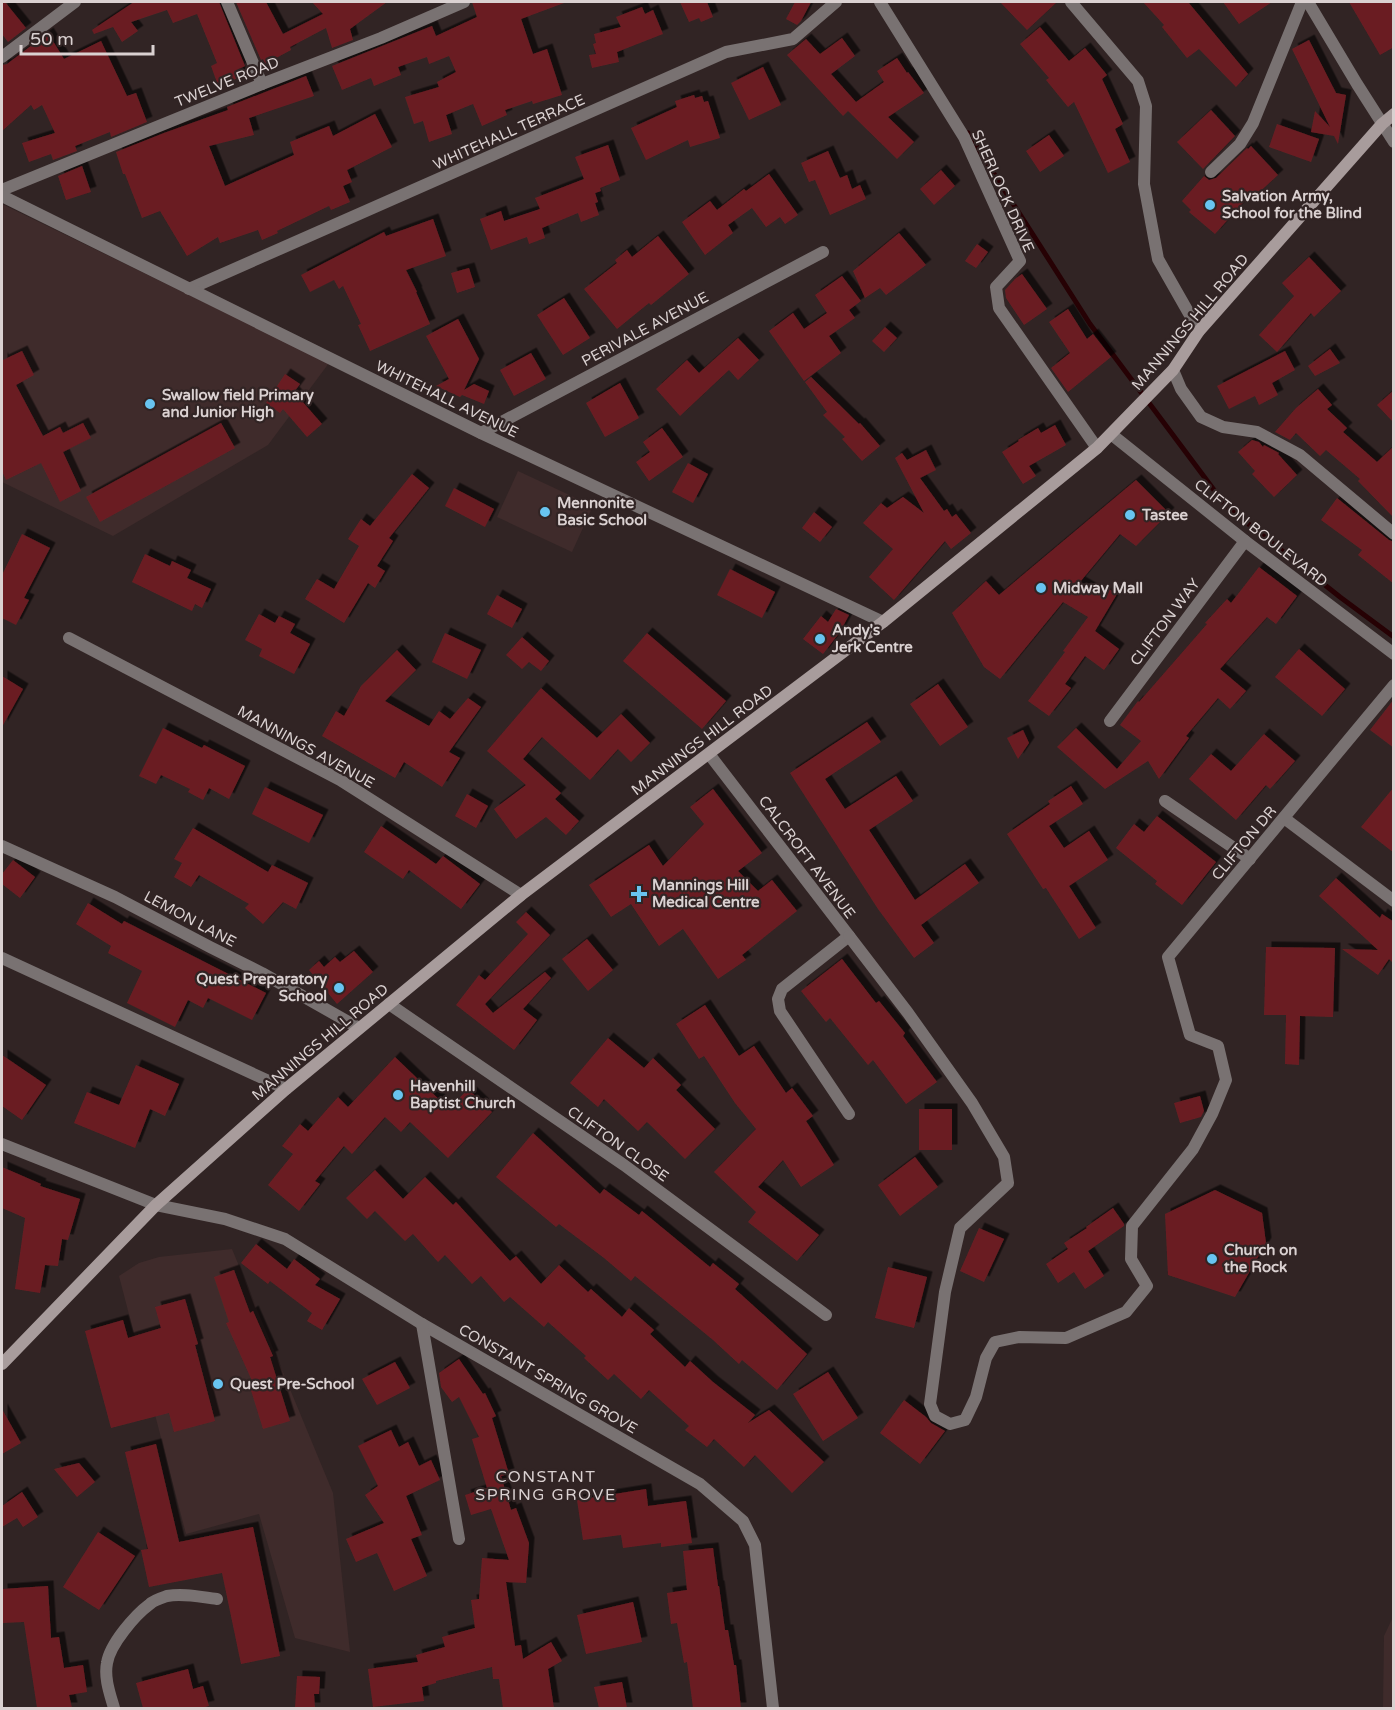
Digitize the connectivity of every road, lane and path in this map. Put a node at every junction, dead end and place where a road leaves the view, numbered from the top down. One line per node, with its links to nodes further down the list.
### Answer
1 (75, 2): 9 (street)
2 (227, 2): 10 (street)
3 (464, 2): 10 (street, TWELVE ROAD)
4 (836, 2): 18 (street, WHITEHALL TERRACE)
5 (880, 2): 23 (street, SHERLOCK DRIVE)
6 (1071, 2): 19 (street)
7 (1302, 2): 14 (street)
8 (1308, 2): 12 (street)
9 (2, 57)
10 (262, 84): 15 (street, TWELVE ROAD)
11 (1394, 114): 12 (main road, MANNINGS HILL ROAD)
12 (1382, 124): 13 (street); 19 (main road, MANNINGS HILL ROAD)
13 (1394, 142)
14 (1211, 172)
15 (2, 190)
16 (2, 196): 18 (street, WHITEHALL AVENUE)
17 (823, 252): 21 (street, PERIVALE AVENUE)
18 (189, 289): 21 (street, WHITEHALL AVENUE)
19 (1199, 331): 20 (main road, MANNINGS HILL ROAD)
20 (1173, 370): 22 (main road, MANNINGS HILL ROAD); 24 (street)
21 (481, 433): 26 (street, WHITEHALL AVENUE)
22 (1111, 434): 23 (main road, MANNINGS HILL ROAD); 25 (street, CLIFTON BOULEVARD)
23 (1097, 448): 26 (main road, MANNINGS HILL ROAD)
24 (1394, 534)
25 (1245, 541): 28 (street, CLIFTON BOULEVARD); 30 (street, CLIFTON WAY)
26 (883, 622): 31 (main road, MANNINGS HILL ROAD)
27 (69, 638): 36 (street, MANNINGS AVENUE)
28 (1394, 654)
29 (1394, 685): 33 (street, CLIFTON DR)
30 (1110, 722)
31 (710, 754): 36 (main road, MANNINGS HILL ROAD); 38 (street, CALCROFT AVENUE)
32 (1165, 801): 35 (street)
33 (1284, 818): 35 (street, CLIFTON DR); 37 (street)
34 (2, 846): 41 (street, LEMON LANE)
35 (1250, 859): 38 (street, CLIFTON DR)
36 (521, 895): 40 (main road, MANNINGS HILL ROAD)
37 (1394, 901)
38 (849, 936): 43 (street, CALCROFT AVENUE)
39 (2, 958): 42 (street)
40 (389, 1004): 41 (main road, MANNINGS HILL ROAD); 46 (street, CLIFTON CLOSE)
41 (359, 1028): 42 (main road, MANNINGS HILL ROAD)
42 (286, 1089): 45 (main road, MANNINGS HILL ROAD)
43 (849, 1114)
44 (2, 1144): 45 (street, CONSTANT SPRING GROVE)
45 (156, 1205): 47 (street, CONSTANT SPRING GROVE); 48 (main road, MANNINGS HILL ROAD)
46 (826, 1315)
47 (422, 1324): 49 (street); 52 (street, CONSTANT SPRING GROVE)
48 (2, 1364)
49 (459, 1539)
50 (217, 1599): 51 (street)
51 (114, 1708)
52 (773, 1708)

